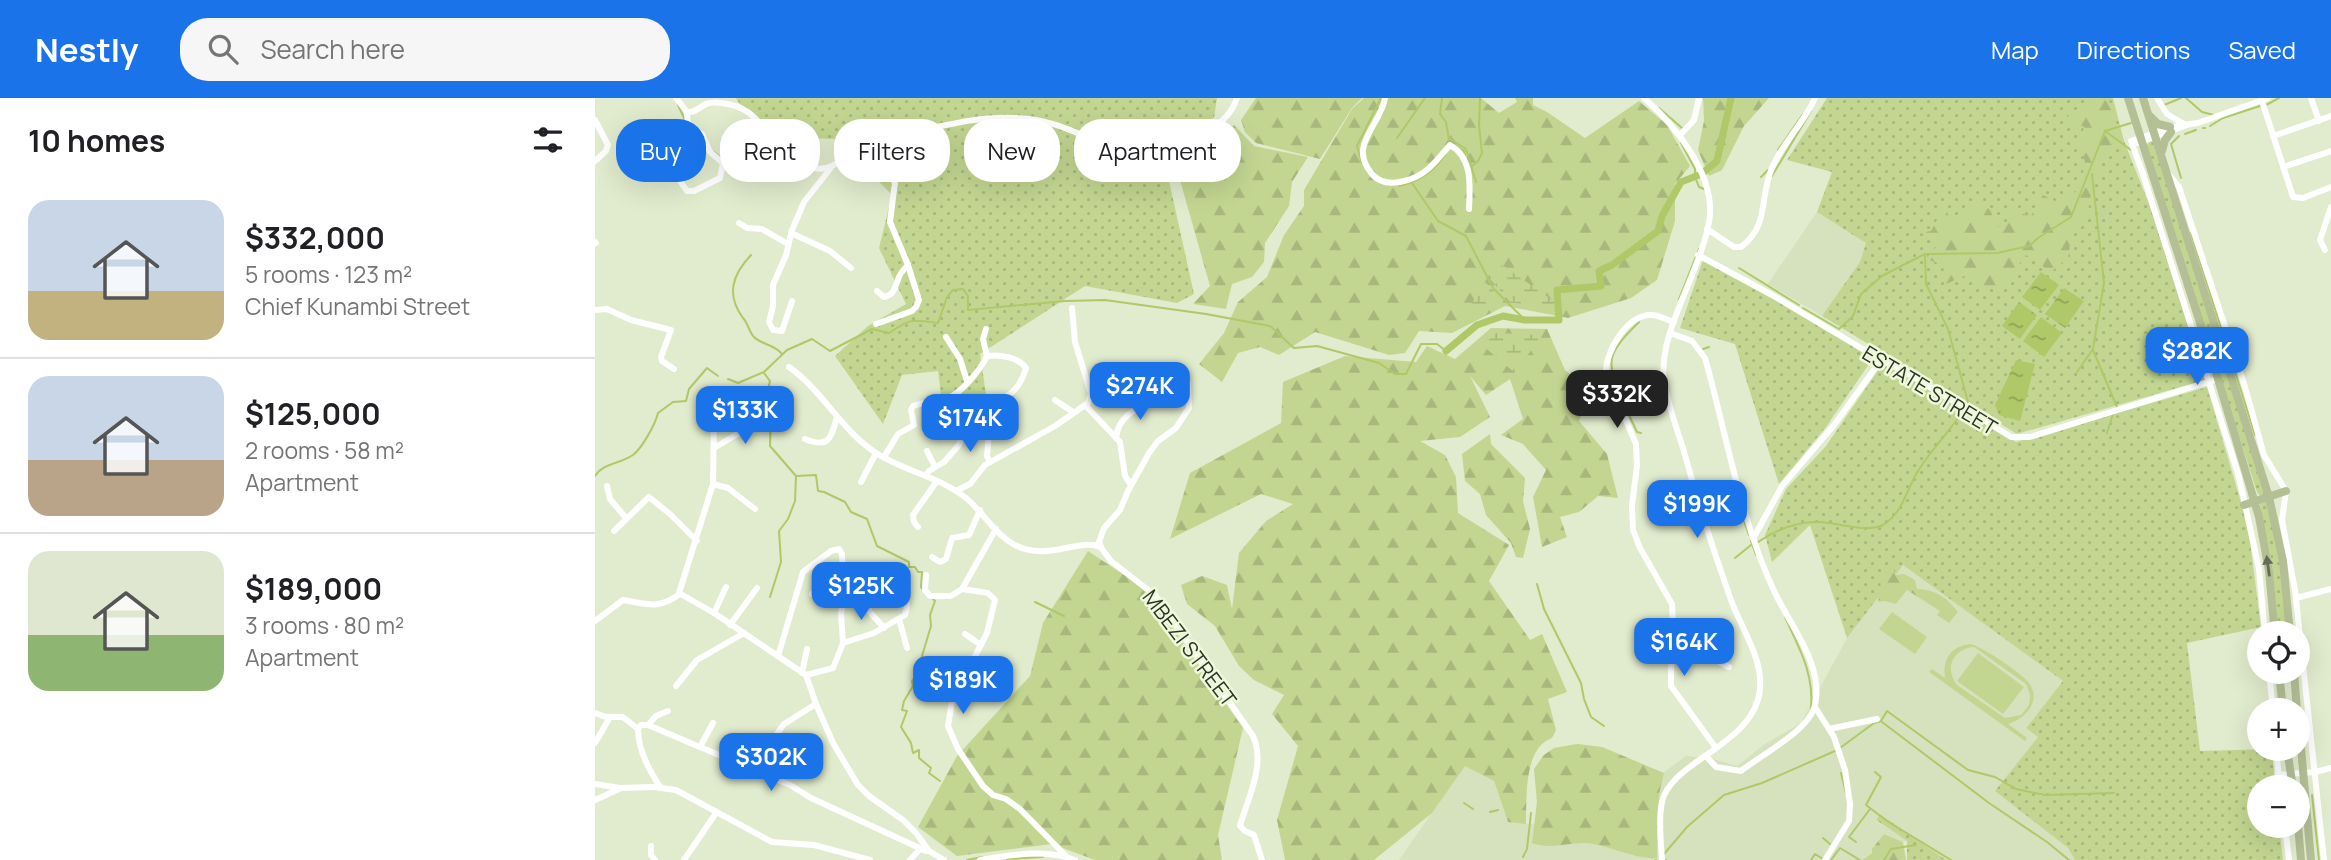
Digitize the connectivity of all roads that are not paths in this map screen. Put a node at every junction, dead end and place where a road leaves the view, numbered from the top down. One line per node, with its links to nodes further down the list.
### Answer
1 (676, 98): 13 (street)
2 (1237, 98): 20 (street)
3 (1385, 98): 38 (street)
4 (1644, 98): 23 (street)
5 (1699, 98): 23 (street)
6 (1815, 98): 40 (street)
7 (2128, 98): 25 (main road)
8 (2143, 98): 14 (main road)
9 (2157, 98): 19 (street)
10 (2311, 98): 18 (street)
11 (2264, 99): 19 (street); 24 (street)
12 (735, 102): 13 (street); 32 (street)
13 (687, 112): 16 (street)
14 (2149, 114): 21 (main road); 22 (main road)
15 (2331, 116): 18 (street)
16 (687, 119)
17 (595, 120): 29 (street)
18 (2319, 121): 24 (street)
19 (2186, 124): 21 (street)
20 (950, 125)
21 (2171, 130): 22 (street); 28 (main road)
22 (2156, 134): 25 (street); 28 (main road)
23 (1680, 135): 40 (street)
24 (2273, 136): 31 (street)
25 (2141, 139): 61 (main road); 61 (street)
26 (706, 143): 34 (street)
27 (2331, 151): 31 (street)
28 (2162, 155): 33 (main road)
29 (595, 161)
30 (834, 165): 32 (street)
31 (2283, 167): 36 (street)
32 (830, 169): 41 (street)
33 (2167, 172): 88 (street); 89 (main road)
34 (681, 182)
35 (895, 182): 45 (street)
36 (2331, 187)
37 (2331, 207): 43 (street)
38 (1469, 209)
39 (739, 223): 42 (street)
40 (1707, 229): 44 (street)
41 (791, 233): 42 (street); 46 (street)
42 (787, 244): 48 (street)
43 (2325, 250)
44 (1698, 255): 51 (street); 57 (street, ESTATE STREET)
45 (908, 265): 47 (street); 52 (street)
46 (851, 268)
47 (877, 291)
48 (792, 301)
49 (1072, 308): 67 (street)
50 (595, 310): 59 (street)
51 (1674, 322): 54 (street); 127 (street)
52 (876, 324)
53 (986, 329): 56 (street)
54 (1670, 333): 98 (street); 146 (street)
55 (946, 337): 60 (street)
56 (987, 356): 60 (street); 66 (street)
57 (1881, 360): 61 (street, ESTATE STREET); 98 (street)
58 (789, 367): 70 (street)
59 (674, 369)
60 (967, 381): 78 (street)
61 (2214, 381): 90 (main road); 91 (street)
62 (1188, 384): 85 (street)
63 (754, 395): 75 (street)
64 (1055, 400): 69 (street)
65 (1152, 401): 73 (street)
66 (995, 404)
67 (1086, 405): 69 (street); 73 (street)
68 (979, 409): 80 (street)
69 (1073, 412): 79 (street)
70 (837, 417): 74 (street); 77 (street)
71 (761, 420): 75 (street)
72 (990, 422): 79 (street)
73 (1116, 438): 85 (street)
74 (805, 439)
75 (714, 448): 84 (street)
76 (927, 451): 80 (street)
77 (876, 453): 78 (street); 83 (street)
78 (884, 457): 81 (street)
79 (990, 463): 87 (street)
80 (935, 467): 81 (street)
81 (926, 475): 82 (street)
82 (937, 481): 87 (street); 95 (street)
83 (860, 482)
84 (713, 484): 92 (street); 99 (street)
85 (1131, 485): 100 (street)
86 (607, 486): 94 (street)
87 (955, 491): 93 (street)
88 (2286, 491): 89 (main road); 110 (street)
89 (2269, 496): 90 (main road); 118 (main road)
90 (2255, 502): 91 (main road); 117 (main road, one-way to 90)
91 (2244, 505): 116 (street)
92 (755, 509)
93 (980, 510): 96 (street); 101 (street)
94 (626, 517): 97 (street); 99 (street)
95 (918, 527)
96 (996, 529): 100 (street); 107 (street)
97 (614, 531)
98 (1753, 537): 135 (street)
99 (697, 541): 108 (street)
100 (1100, 547): 177 (street, MBEZI STREET)
101 (932, 557)
102 (926, 575): 107 (street)
103 (892, 578): 114 (street)
104 (726, 587): 113 (street)
105 (757, 588): 119 (street)
106 (2331, 589): 110 (street)
107 (962, 590): 125 (street)
108 (680, 594): 113 (street); 115 (street)
109 (812, 594): 111 (street)
110 (2296, 597): 153 (street)
111 (843, 602): 124 (street); 130 (street)
112 (870, 604): 120 (street)
113 (714, 612): 119 (street)
114 (899, 619): 120 (street); 126 (street)
115 (595, 621)
116 (2264, 621)
117 (2274, 621)
118 (2289, 621)
119 (730, 625): 121 (street)
120 (884, 628): 124 (street)
121 (744, 633): 130 (street); 133 (street)
122 (1706, 633): 129 (street)
123 (965, 634): 125 (street)
124 (843, 643): 132 (street)
125 (981, 645): 169 (street)
126 (907, 648)
127 (1674, 648): 129 (street); 146 (street)
128 (807, 649): 132 (street)
129 (1699, 651): 131 (street)
130 (778, 656): 132 (street)
131 (1729, 667)
132 (804, 674): 134 (street)
133 (676, 686)
134 (816, 704): 148 (street); 168 (street)
135 (1815, 708): 143 (street); 147 (street)
136 (668, 711): 141 (street)
137 (595, 713): 138 (street)
138 (610, 717): 142 (street); 144 (street)
139 (1877, 719): 143 (street)
140 (713, 723): 145 (street)
141 (648, 725): 142 (street); 145 (street)
142 (638, 729): 159 (street)
143 (1829, 729): 179 (street)
144 (595, 743)
145 (700, 747): 148 (street)
146 (1716, 748): 147 (street)
147 (1706, 755): 178 (street)
148 (733, 760): 167 (street)
149 (2277, 761): 156 (street)
150 (2289, 761): 155 (main road)
151 (2302, 761): 154 (main road)
152 (2331, 768): 153 (street)
153 (2315, 772): 154 (street); 165 (street)
154 (2303, 773): 155 (street); 182 (main road)
155 (2291, 774): 156 (street)
156 (2278, 775)
157 (595, 784): 158 (street)
158 (620, 788): 159 (street); 160 (street)
159 (661, 788): 161 (street)
160 (595, 800)
161 (716, 813): 171 (street); 172 (street)
162 (2286, 838): 180 (street)
163 (2299, 838): 181 (main road)
164 (651, 846): 170 (street)
165 (2322, 846): 166 (street); 183 (street)
166 (2331, 846)
167 (920, 849): 168 (street); 173 (street)
168 (929, 851): 174 (street)
169 (1066, 856): 175 (street); 176 (street)
170 (655, 860)
171 (684, 860)
172 (870, 860)
173 (910, 860)
174 (944, 860)
175 (980, 860)
176 (1075, 860)
177 (1262, 860)
178 (1662, 860)
179 (1825, 860)
180 (2289, 860)
181 (2301, 860)
182 (2311, 860)
183 (2324, 860)

